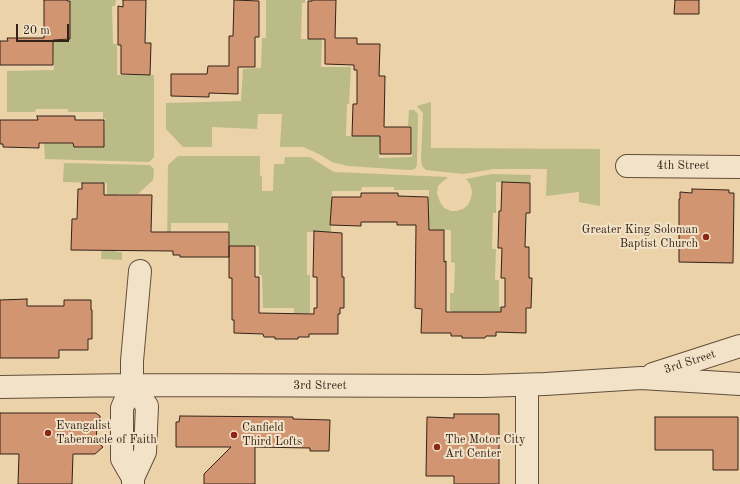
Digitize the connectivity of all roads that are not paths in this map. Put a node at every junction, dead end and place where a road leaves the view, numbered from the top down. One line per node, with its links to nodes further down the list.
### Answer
1 (627, 166): 2 (street, 4th Street)
2 (740, 167)
3 (140, 271): 7 (street)
4 (740, 346): 5 (street, 3rd Street)
5 (641, 378): 6 (street, 3rd Street); 8 (street, 3rd Street)
6 (740, 384)
7 (132, 385): 8 (street, 3rd Street); 9 (street, 3rd Street); 10 (street)
8 (527, 385): 11 (street)
9 (0, 387)
10 (134, 481)
11 (527, 484)

